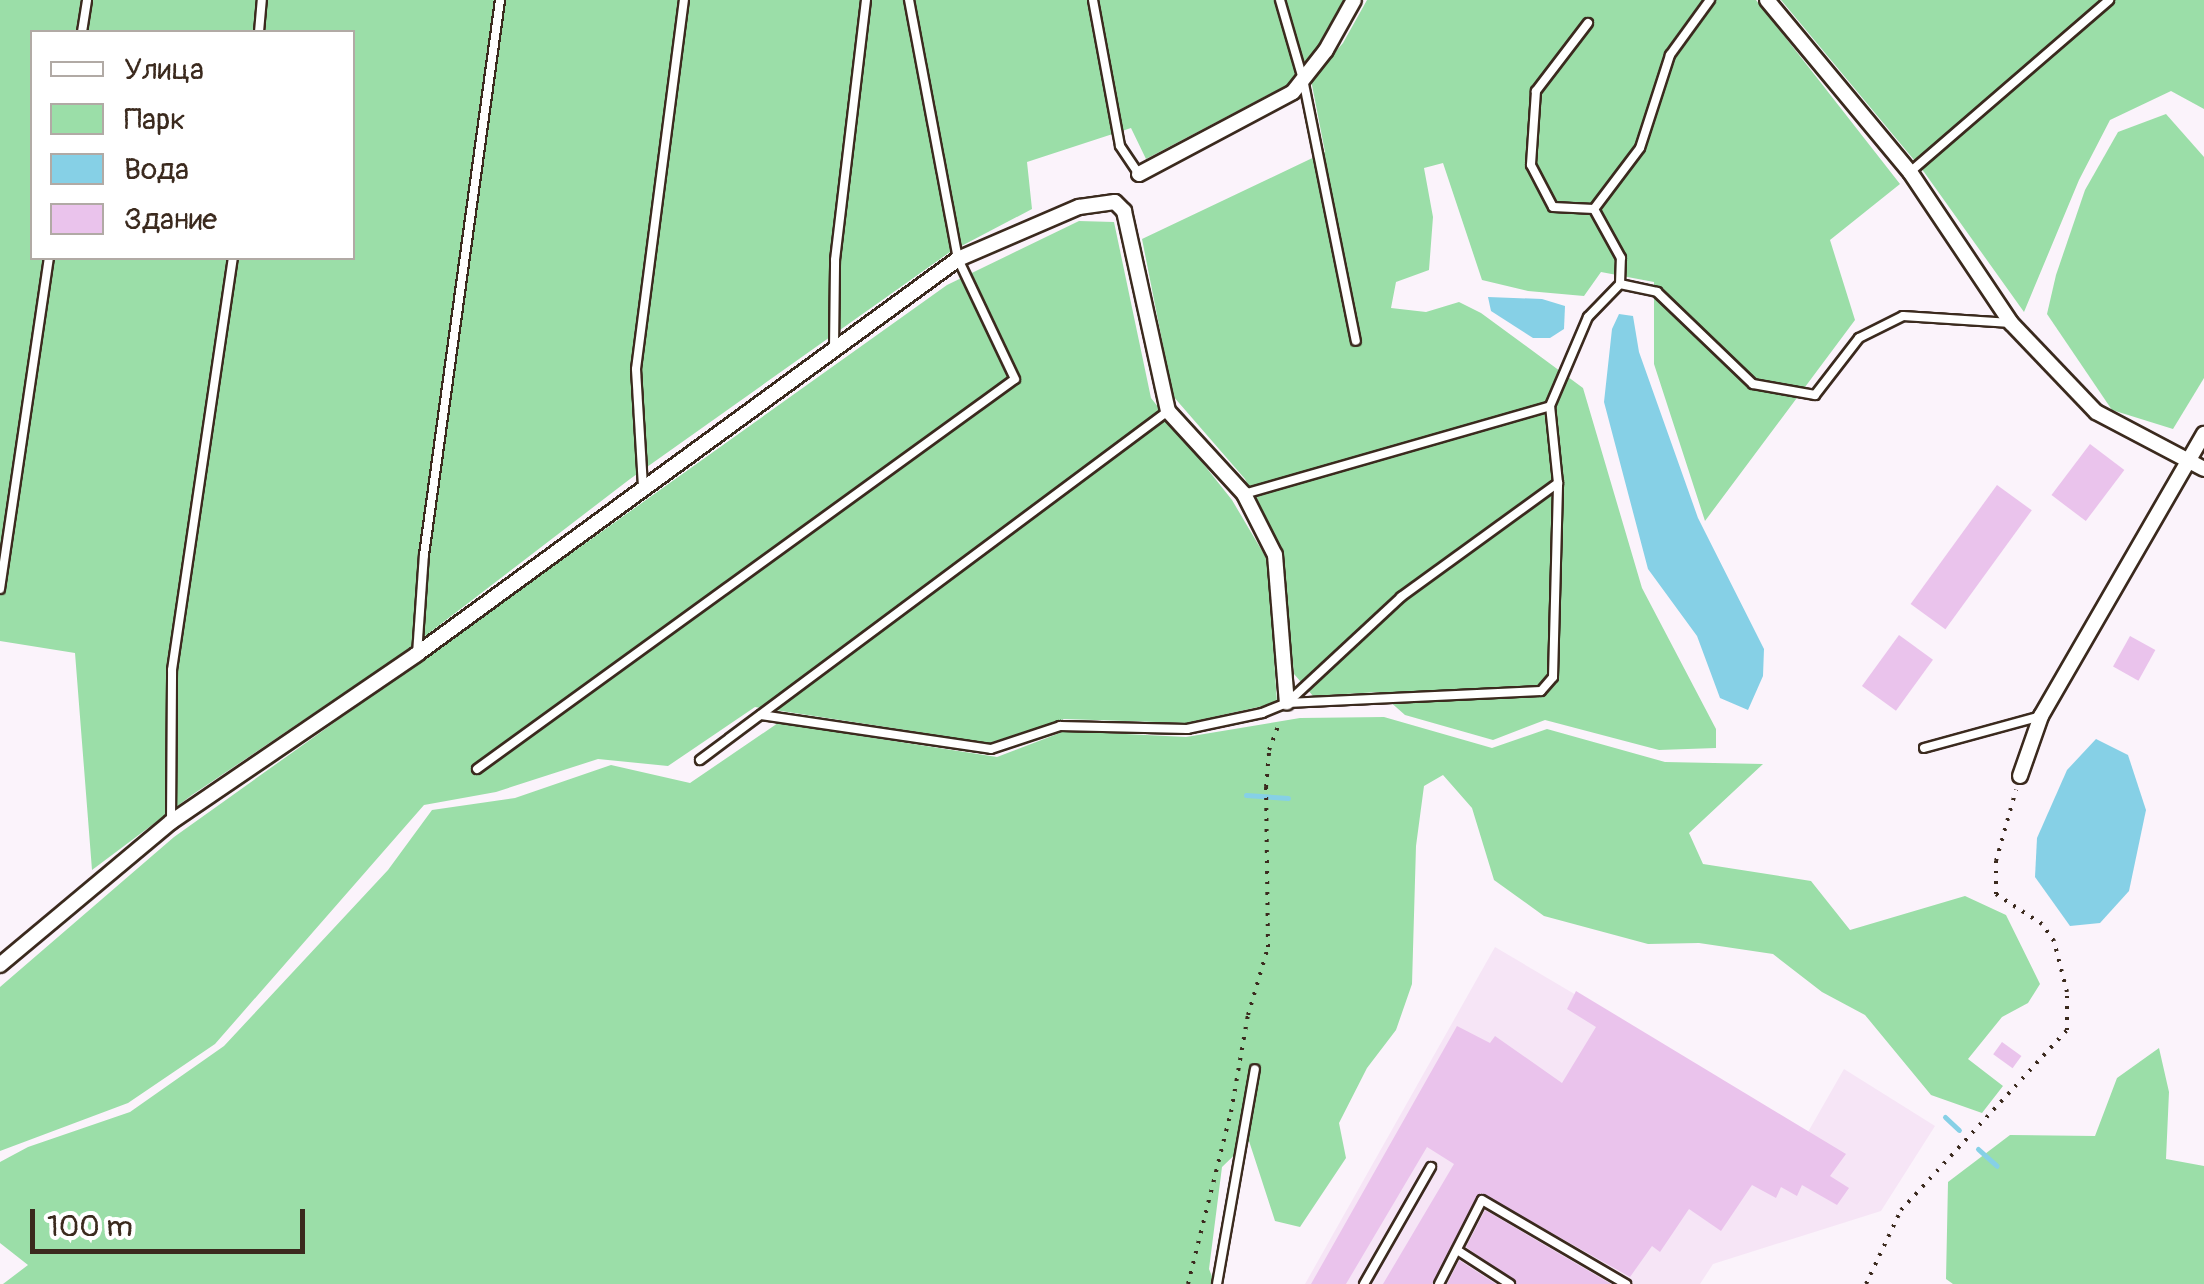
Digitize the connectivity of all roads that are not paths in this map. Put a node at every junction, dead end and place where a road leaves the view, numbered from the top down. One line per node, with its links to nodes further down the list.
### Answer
1 (87, 0): 14 (lane)
2 (262, 0): 15 (lane)
3 (500, 0): 36 (lane)
4 (684, 0): 33 (lane)
5 (866, 0): 26 (lane)
6 (909, 0): 20 (lane)
7 (1092, 0): 18 (lane)
8 (1280, 0): 16 (lane)
9 (1354, 0): 16 (street)
10 (1710, 0): 19 (lane)
11 (1767, 0): 17 (street)
12 (2109, 0): 17 (lane)
13 (1588, 24): 19 (lane)
14 (82, 30)
15 (259, 30)
16 (1303, 79): 18 (street); 25 (lane)
17 (1910, 172): 24 (street)
18 (1139, 174)
19 (1594, 210): 23 (lane)
20 (958, 259): 26 (street); 28 (street); 42 (lane)
21 (49, 260): 35 (lane)
22 (233, 260): 44 (lane)
23 (1620, 284): 24 (lane); 27 (lane)
24 (2011, 323): 30 (street)
25 (1356, 341)
26 (834, 348): 33 (street)
27 (1550, 406): 32 (lane); 34 (lane)
28 (1168, 411): 34 (street); 38 (lane)
29 (2204, 434): 30 (street)
30 (2189, 462): 31 (street); 39 (street)
31 (2204, 469)
32 (1558, 483): 37 (lane); 37 (lane)
33 (643, 486): 36 (street)
34 (1244, 494): 37 (street)
35 (0, 589)
36 (416, 654): 44 (street)
37 (1287, 703): 38 (lane)
38 (761, 714): 41 (lane)
39 (2041, 716): 40 (lane); 43 (street)
40 (1924, 748)
41 (700, 760)
42 (477, 769)
43 (2020, 776)
44 (170, 822): 45 (street)
45 (0, 965)
46 (1256, 1069): 49 (lane)
47 (1431, 1167): 50 (lane)
48 (1457, 1250): 51 (lane); 52 (lane); 53 (lane)
49 (1217, 1284)
50 (1364, 1284)
51 (1440, 1284)
52 (1510, 1284)
53 (1626, 1284)

